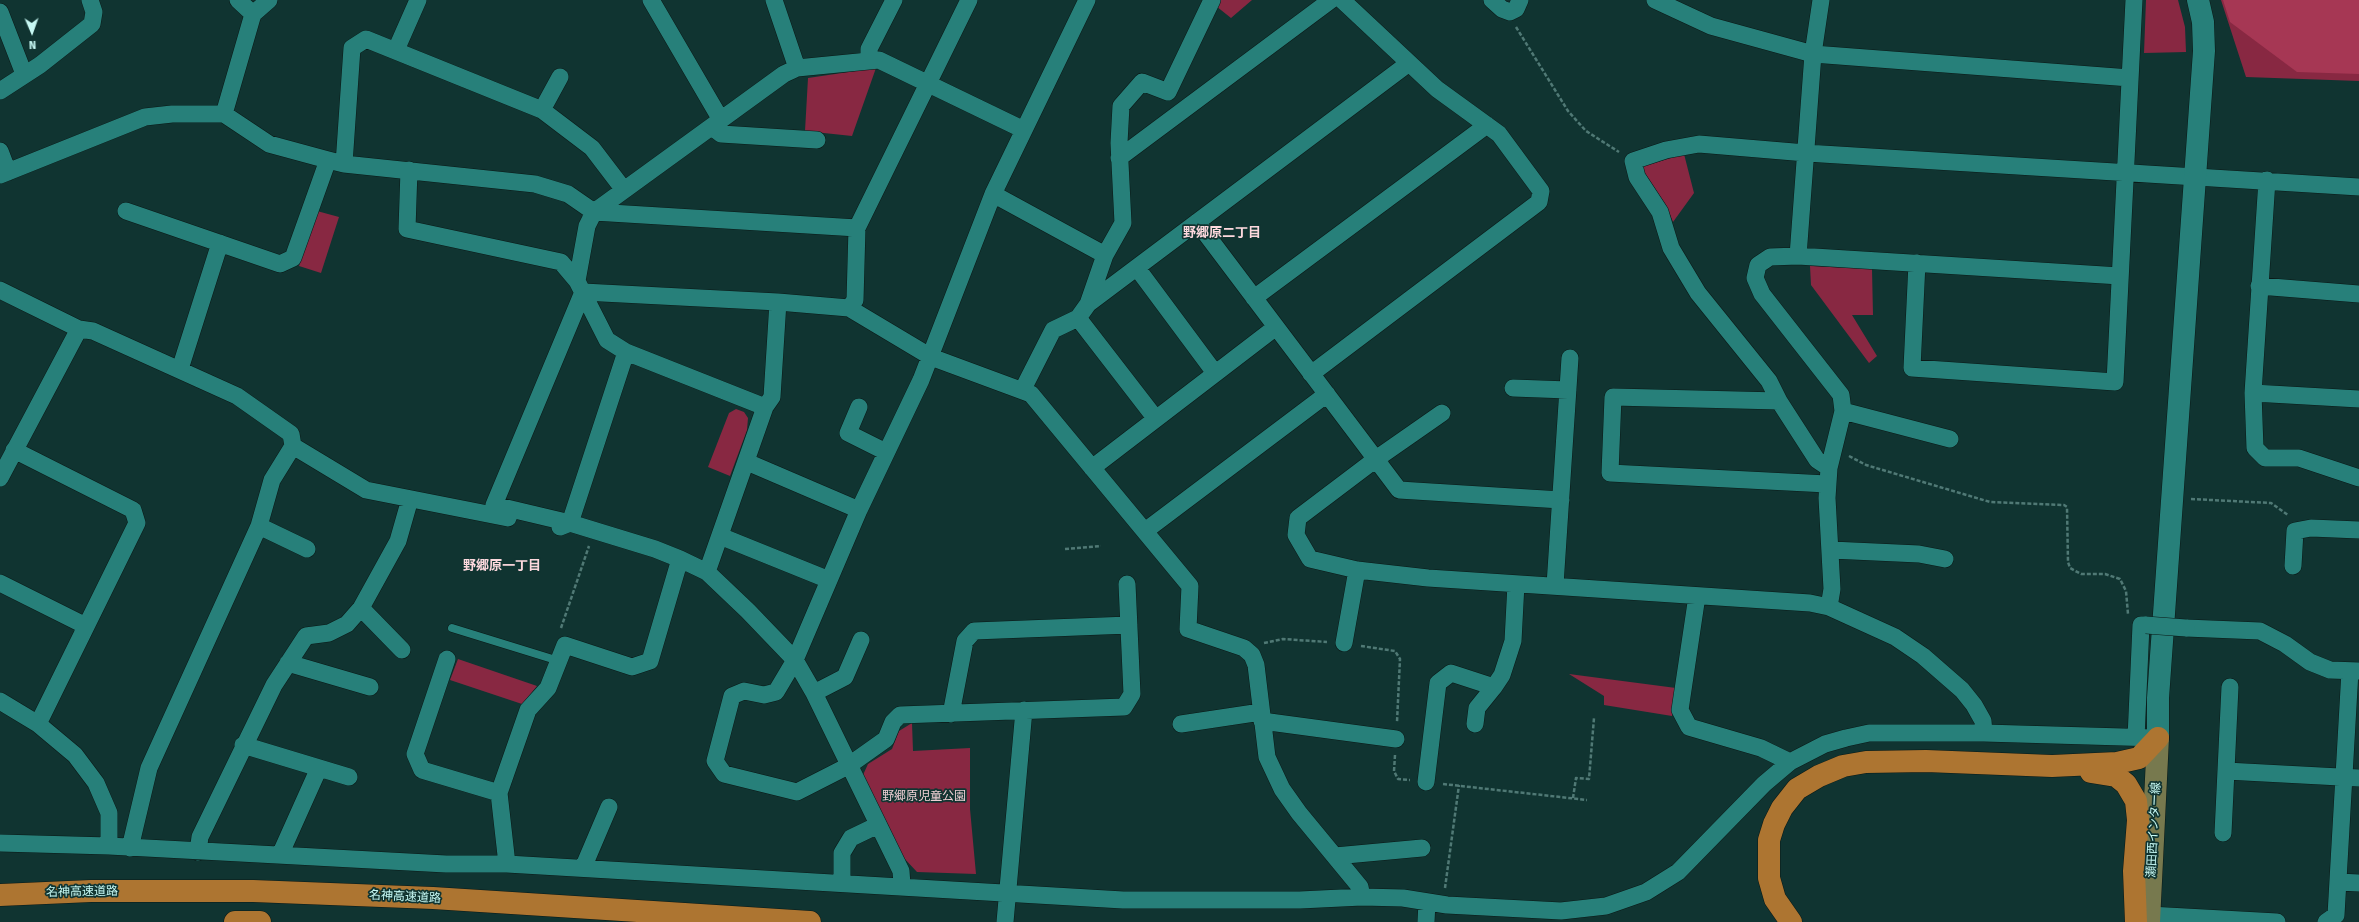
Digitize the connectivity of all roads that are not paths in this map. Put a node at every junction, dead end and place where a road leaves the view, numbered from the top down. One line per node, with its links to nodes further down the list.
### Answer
1 (90, 0): 26 (street)
2 (238, 0): 20 (street)
3 (269, 0): 20 (street)
4 (418, 0): 21 (street)
5 (651, 0): 33 (street)
6 (774, 0): 25 (street)
7 (894, 0): 23 (street)
8 (969, 0): 29 (street)
9 (1087, 0): 35 (street)
10 (1212, 0): 39 (street)
11 (1332, 0): 39 (street)
12 (1342, 0): 24 (street)
13 (1492, 0): 18 (street)
14 (1655, 0): 22 (street)
15 (1821, 0): 22 (street)
16 (2134, 0): 28 (street)
17 (2198, 0): 44 (street)
18 (1515, 6)
19 (0, 12): 26 (street)
20 (253, 14): 32 (street)
21 (396, 50): 31 (street); 40 (street)
22 (1813, 54): 28 (street); 38 (street)
23 (869, 61): 25 (street); 29 (street)
24 (1408, 64): 34 (street); 51 (street)
25 (797, 68): 33 (street)
26 (24, 74): 30 (street)
27 (560, 77): 31 (street)
28 (2130, 78): 42 (street)
29 (928, 84): 35 (street); 52 (street)
30 (0, 92)
31 (542, 110): 47 (street)
32 (224, 114): 40 (street); 43 (street)
33 (716, 124): 36 (street); 47 (street)
34 (1487, 125): 63 (street); 75 (street)
35 (1024, 130): 48 (street)
36 (816, 140)
37 (0, 151): 43 (street)
38 (1806, 153): 42 (street); 55 (street); 82 (street)
39 (1119, 158): 54 (street)
40 (336, 162): 41 (street); 53 (street)
41 (409, 170): 50 (street); 60 (street)
42 (2125, 172): 44 (street); 58 (street)
43 (4, 174)
44 (2196, 176): 45 (street); 144 (street)
45 (2266, 180): 46 (street); 59 (street)
46 (2359, 187)
47 (624, 190): 50 (street)
48 (993, 194): 54 (street); 71 (street)
49 (126, 211): 53 (street)
50 (594, 212): 52 (street); 60 (street)
51 (1197, 222): 57 (street); 63 (street)
52 (857, 228): 66 (street)
53 (220, 243): 73 (street)
54 (1105, 255): 65 (street)
55 (1798, 256): 56 (street); 85 (street)
56 (1917, 263): 58 (street); 58 (street)
57 (1137, 268): 65 (street); 74 (street)
58 (2120, 276)
59 (2259, 286): 62 (street); 79 (street)
60 (580, 287): 64 (street); 70 (street); 101 (street)
61 (0, 290): 69 (street)
62 (2359, 294)
63 (1254, 298): 68 (street)
64 (778, 302): 66 (street); 83 (street)
65 (1088, 304): 67 (street)
66 (849, 308): 71 (street)
67 (1078, 318): 77 (street); 87 (street)
68 (1276, 327): 74 (street); 75 (street)
69 (79, 329): 73 (street); 90 (street)
70 (626, 352): 83 (street); 101 (street)
71 (931, 357): 77 (street); 91 (street)
72 (1570, 358): 78 (street)
73 (180, 369): 89 (street)
74 (1215, 373): 87 (street)
75 (1311, 374): 80 (street)
76 (1513, 388): 78 (street)
77 (1023, 389): 94 (street)
78 (1568, 390): 99 (street)
79 (2253, 392): 81 (street); 97 (street)
80 (1327, 394): 92 (street); 104 (street)
81 (2359, 399)
82 (1779, 401): 95 (street); 95 (street)
83 (765, 407): 93 (street)
84 (860, 407): 91 (street)
85 (1843, 411): 88 (street); 95 (street)
86 (1442, 413): 92 (street)
87 (1156, 419): 94 (street)
88 (1950, 439)
89 (293, 446): 98 (street); 102 (street)
90 (14, 450): 96 (street); 122 (street)
91 (886, 452): 100 (street)
92 (1376, 459): 99 (street); 111 (street)
93 (747, 462): 100 (street); 105 (street)
94 (1092, 468): 104 (street)
95 (1828, 476): 107 (street)
96 (0, 478)
97 (2359, 478)
98 (410, 499): 101 (street); 120 (street)
99 (1561, 500): 117 (street)
100 (859, 510): 113 (street)
101 (570, 523): 108 (street)
102 (259, 526): 106 (street); 161 (street)
103 (2359, 530): 110 (street)
104 (1145, 531): 139 (street)
105 (720, 536): 112 (street); 113 (street)
106 (307, 549)
107 (1831, 550): 109 (street); 119 (street)
108 (680, 559): 112 (street); 129 (street)
109 (1945, 559)
110 (2293, 566)
111 (1357, 570): 116 (street); 125 (street)
112 (707, 572): 128 (street)
113 (829, 580): 128 (street)
114 (0, 583): 122 (street)
115 (1127, 584): 121 (street)
116 (1516, 584): 117 (street); 133 (street)
117 (1555, 585): 118 (street)
118 (1697, 596): 119 (street); 147 (street)
119 (1829, 607): 143 (street)
120 (361, 608): 126 (street); 130 (street)
121 (1129, 625): 137 (street); 138 (street)
122 (86, 626): 140 (street)
123 (452, 628): 129 (lane)
124 (861, 640): 135 (street)
125 (1344, 643)
126 (402, 650)
127 (447, 659): 155 (street)
128 (795, 660): 135 (street); 148 (street)
129 (559, 662): 155 (street)
130 (288, 663): 132 (street); 146 (street)
131 (2355, 671): 144 (street, bridge); 153 (street)
132 (370, 687)
133 (1494, 687): 142 (street); 154 (street)
134 (2230, 687): 151 (street)
135 (814, 693): 148 (street)
136 (0, 701): 140 (street)
137 (1024, 710): 138 (street); 175 (street)
138 (951, 714): 148 (street)
139 (1262, 717): 141 (street); 145 (street); 165 (street)
140 (38, 724): 160 (street)
141 (1181, 724)
142 (1475, 724)
143 (1984, 733): 144 (street); 147 (street)
144 (2147, 738): 149 (highway); 176 (main road, 瀬田西インター線)
145 (1396, 739)
146 (243, 745): 150 (street); 163 (street)
147 (1790, 762): 174 (street)
148 (848, 766): 157 (street)
149 (2052, 766): 176 (highway); 182 (highway)
150 (319, 768): 152 (street); 164 (street)
151 (2226, 771): 153 (street); 158 (street)
152 (349, 777)
153 (2351, 778): 169 (street)
154 (1426, 782)
155 (499, 793): 166 (street)
156 (609, 807): 167 (street)
157 (878, 825): 168 (street); 171 (street)
158 (2223, 833)
159 (0, 843): 160 (street)
160 (108, 846): 161 (street)
161 (130, 848): 163 (street)
162 (1422, 848): 165 (street)
163 (198, 852): 164 (street)
164 (280, 855): 166 (street)
165 (1335, 856): 173 (street)
166 (507, 864): 167 (street)
167 (583, 868): 168 (street)
168 (842, 882): 171 (street)
169 (2338, 882): 170 (street); 184 (street)
170 (2359, 883)
171 (902, 885): 175 (street)
172 (0, 895): 180 (highway, 名神高速道路)
173 (1362, 897): 174 (street); 175 (street)
174 (1435, 903): 181 (street)
175 (1006, 908)
176 (2144, 920): 177 (street)
177 (2206, 920): 183 (street)
178 (235, 922): 179 (highway)
179 (260, 922)
180 (810, 922)
181 (1426, 922)
182 (1791, 922)
183 (2277, 922)
184 (2326, 922)

